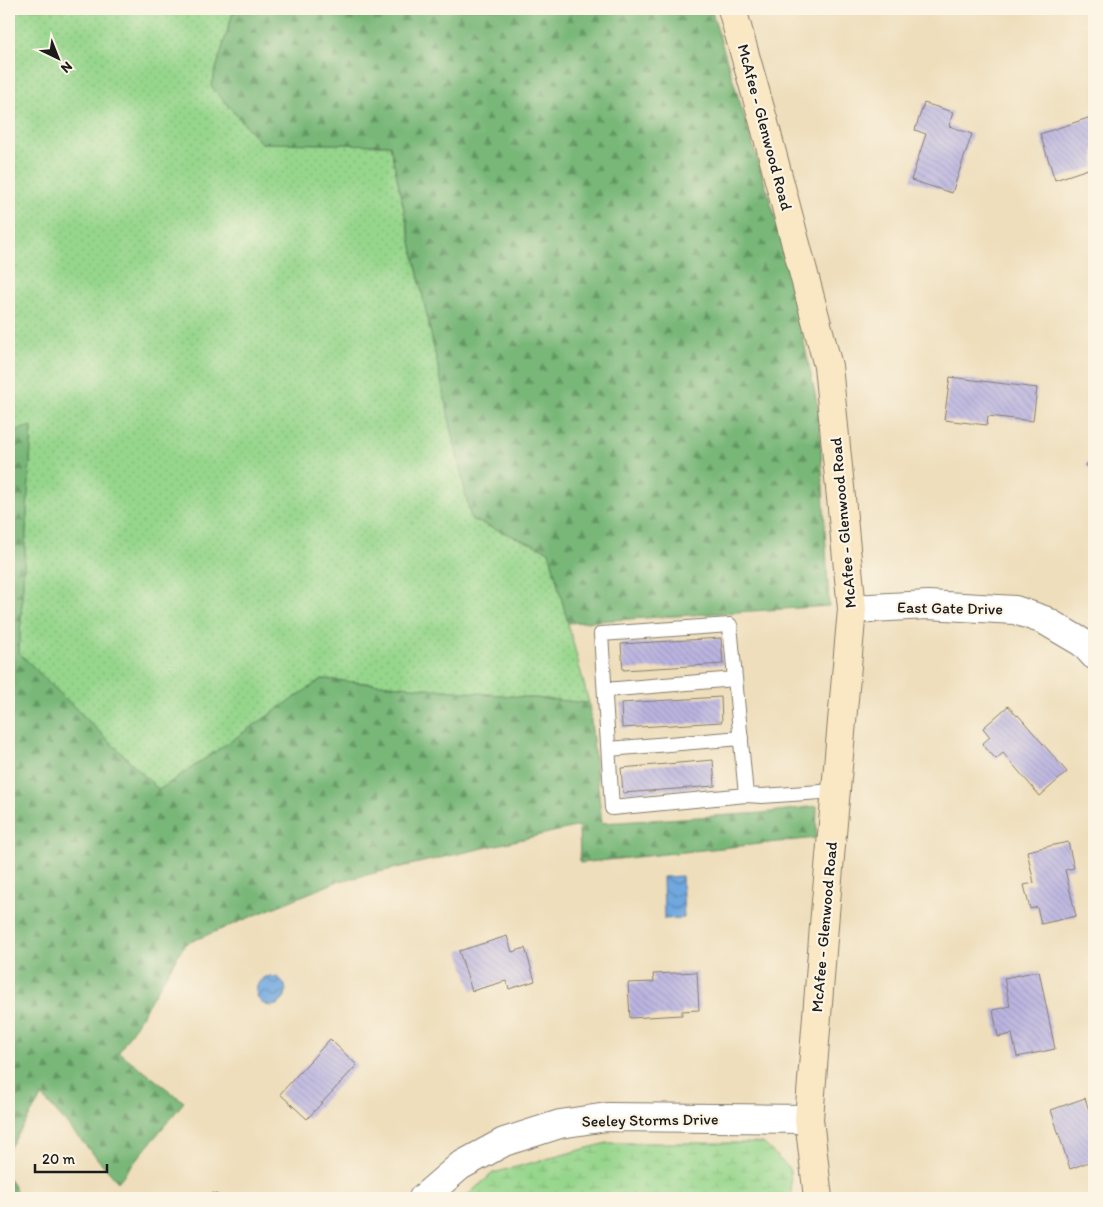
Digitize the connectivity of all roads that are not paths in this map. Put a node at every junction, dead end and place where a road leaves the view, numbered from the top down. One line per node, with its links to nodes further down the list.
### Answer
1 (732, 9): 2 (street, McAfee - Glenwood Road)
2 (852, 609): 3 (street, East Gate Drive); 8 (street, McAfee - Glenwood Road)
3 (1094, 655)
4 (735, 679): 5 (lane); 5 (lane); 6 (lane)
5 (605, 690): 7 (lane)
6 (741, 738): 7 (lane); 9 (lane)
7 (609, 749): 9 (lane)
8 (836, 791): 9 (lane); 10 (street, McAfee - Glenwood Road)
9 (746, 795)
10 (809, 1119): 11 (street, Seeley Storms Drive); 12 (street, McAfee - Glenwood Road)
11 (423, 1198)
12 (818, 1198)

